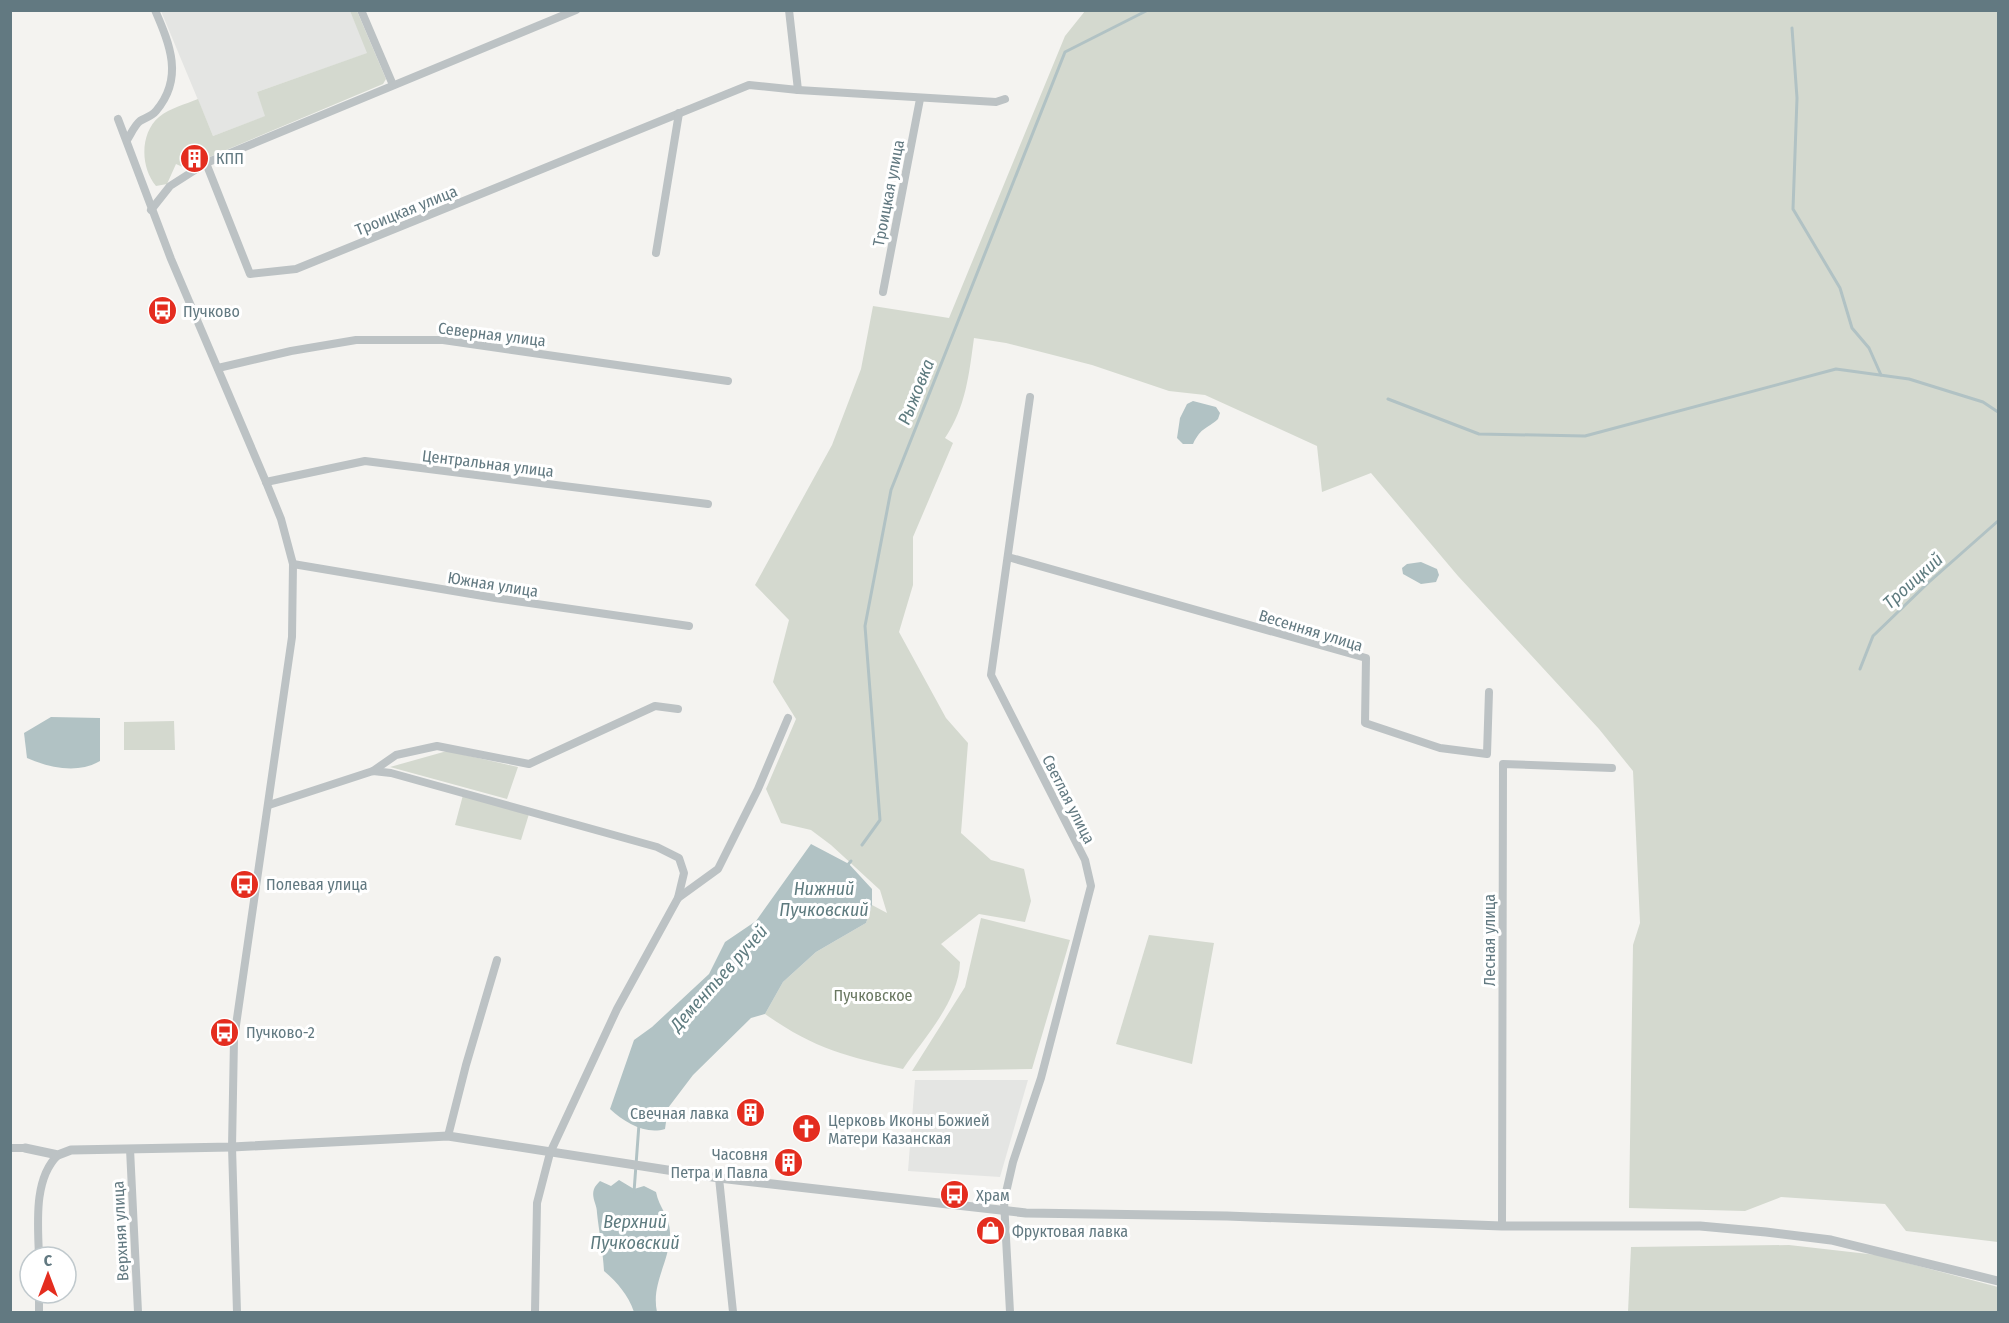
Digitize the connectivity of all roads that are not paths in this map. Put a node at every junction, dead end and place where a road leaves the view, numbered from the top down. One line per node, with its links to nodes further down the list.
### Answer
1 (155, 10): 11 (street)
2 (361, 10): 5 (street)
3 (576, 10): 5 (street)
4 (789, 10): 6 (street)
5 (393, 85): 12 (street)
6 (798, 90): 7 (street, Троицкая улица); 9 (street, Троицкая улица)
7 (920, 99): 8 (street, Троицкая улица); 15 (street, Троицкая улица)
8 (1005, 99)
9 (679, 113): 12 (street, Троицкая улица); 14 (street)
10 (118, 119): 11 (street)
11 (127, 140): 13 (street)
12 (206, 163): 13 (street)
13 (151, 210): 16 (street)
14 (656, 253)
15 (883, 292)
16 (218, 368): 17 (street, Северная улица); 19 (street)
17 (728, 381)
18 (1030, 397): 21 (street, Светлая улица)
19 (266, 482): 20 (street, Центральная улица); 22 (street)
20 (708, 504)
21 (1008, 556): 24 (street, Весенняя улица); 40 (street, Светлая улица)
22 (293, 564): 23 (street, Южная улица); 29 (street)
23 (689, 626)
24 (1490, 692)
25 (678, 709): 28 (street)
26 (788, 718): 30 (street)
27 (1612, 768): 41 (street, Лесная улица)
28 (373, 771): 29 (street); 30 (street)
29 (268, 805): 33 (street)
30 (678, 898): 37 (street)
31 (497, 960): 32 (street)
32 (448, 1136): 33 (street); 37 (street)
33 (232, 1147): 36 (street); 45 (street)
34 (10, 1148): 35 (street)
35 (25, 1148): 38 (street)
36 (130, 1149): 38 (street); 44 (street, Верхняя улица)
37 (550, 1153): 39 (street); 46 (street)
38 (58, 1155): 42 (street)
39 (719, 1178): 40 (street); 47 (street)
40 (1004, 1211): 41 (street); 48 (street, Светлая улица)
41 (1502, 1226): 43 (street)
42 (39, 1245)
43 (1998, 1281)
44 (138, 1312)
45 (237, 1312)
46 (535, 1312)
47 (733, 1312)
48 (1010, 1312)

